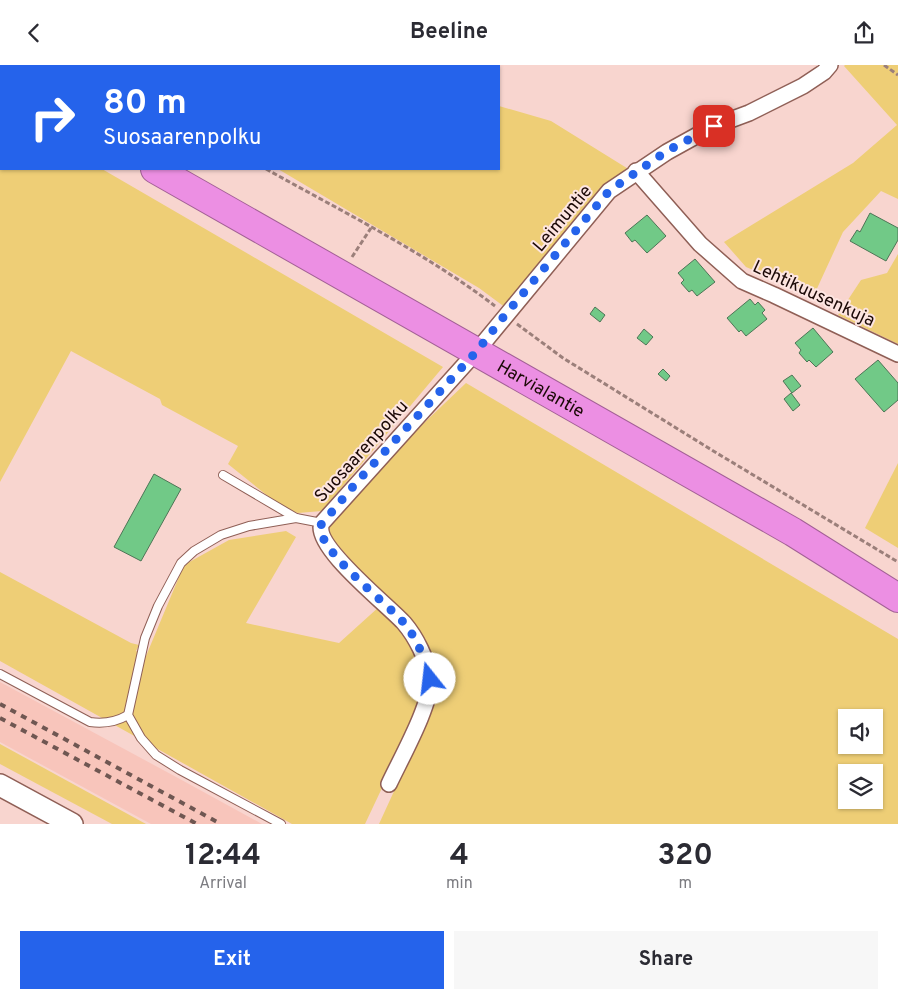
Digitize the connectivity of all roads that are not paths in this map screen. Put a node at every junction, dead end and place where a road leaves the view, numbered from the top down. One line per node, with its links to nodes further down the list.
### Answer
1 (830, 65): 3 (street, Leimuntie)
2 (157, 170): 4 (highway, Harvialantie)
3 (636, 171): 4 (street, Leimuntie); 5 (street, Lehtikuusenkuja)
4 (476, 352): 8 (street, Suosaarenpolku); 9 (highway, Harvialantie)
5 (898, 354)
6 (223, 475): 7 (lane)
7 (296, 517): 8 (lane); 11 (lane)
8 (322, 523): 12 (street, Suosaarenpolku)
9 (898, 598)
10 (0, 675): 11 (lane)
11 (128, 715): 15 (lane)
12 (389, 784)
13 (0, 785): 14 (street)
14 (72, 824)
15 (281, 824)

